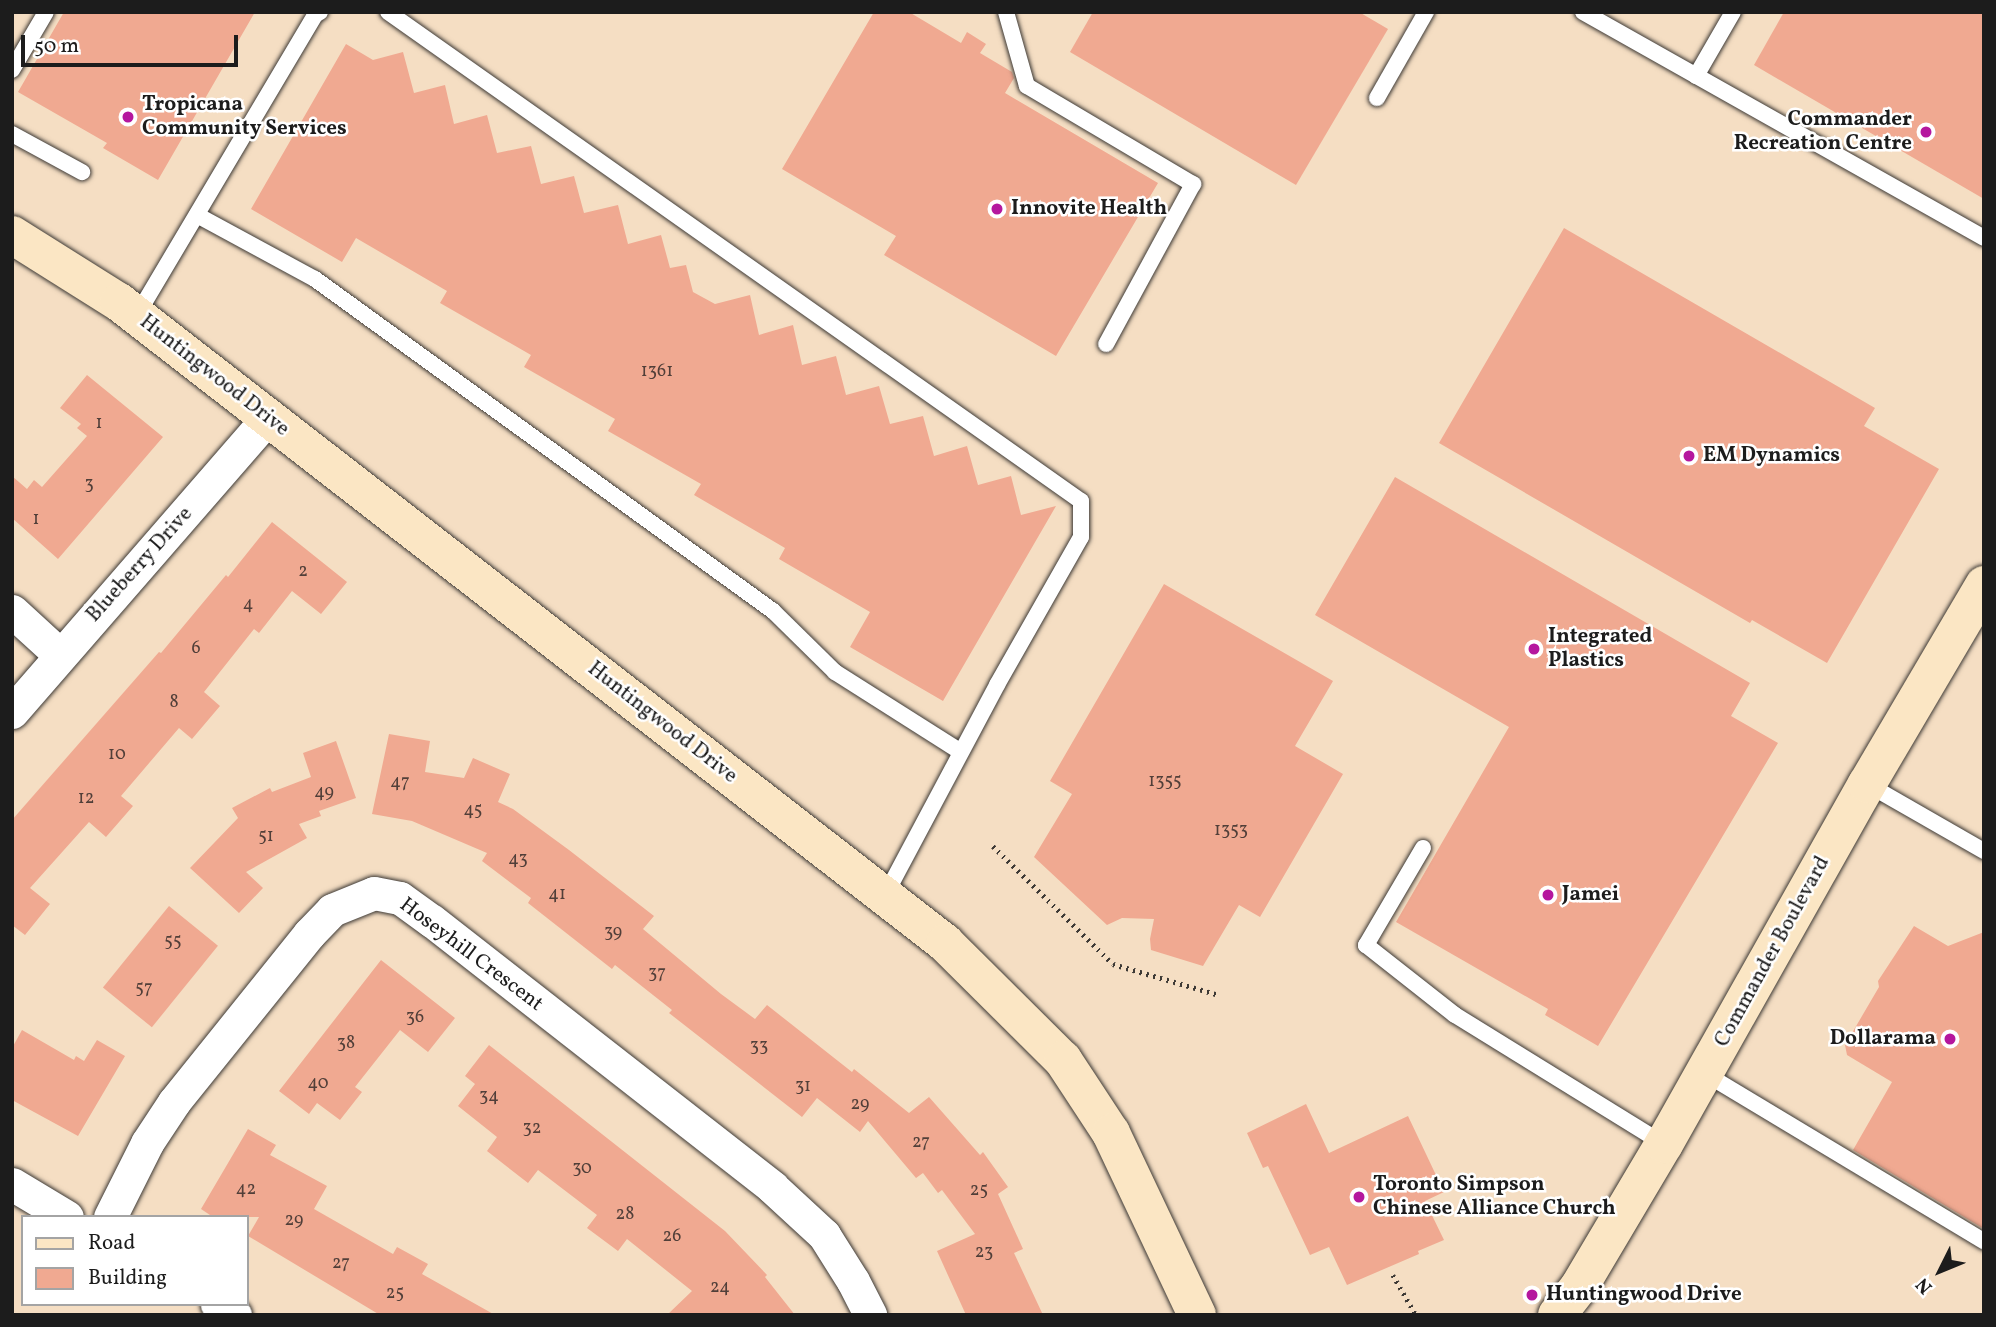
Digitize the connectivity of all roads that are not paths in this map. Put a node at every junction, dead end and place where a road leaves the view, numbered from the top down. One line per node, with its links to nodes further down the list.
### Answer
1 (46, 12): 8 (lane)
2 (320, 12): 13 (lane)
3 (388, 12): 23 (lane)
4 (1006, 12): 17 (lane)
5 (1426, 12): 10 (lane)
6 (1583, 12): 9 (lane)
7 (1733, 12): 9 (lane)
8 (12, 70)
9 (1696, 76): 15 (lane)
10 (1377, 98)
11 (12, 134): 12 (lane)
12 (82, 172)
13 (197, 215): 16 (lane); 23 (lane)
14 (12, 235): 16 (street, Huntingwood Drive)
15 (1984, 238)
16 (136, 316): 18 (street, Huntingwood Drive)
17 (1106, 344)
18 (268, 418): 21 (street, Blueberry Drive); 27 (street, Huntingwood Drive)
19 (1984, 585): 24 (street, Commander Boulevard)
20 (12, 611): 21 (street)
21 (60, 655): 22 (street, Blueberry Drive)
22 (12, 712)
23 (961, 752): 27 (lane)
24 (1867, 784): 26 (lane); 28 (street, Commander Boulevard)
25 (1423, 848): 29 (lane)
26 (1984, 851)
27 (885, 896): 35 (street, Huntingwood Drive)
28 (1704, 1073): 29 (street, Commander Boulevard); 33 (lane)
29 (1664, 1144): 36 (street, Commander Boulevard)
30 (12, 1184): 31 (street)
31 (64, 1215)
32 (111, 1215): 34 (street, Hoseyhill Crescent)
33 (1984, 1241)
34 (870, 1315)
35 (1197, 1315)
36 (1557, 1315)

